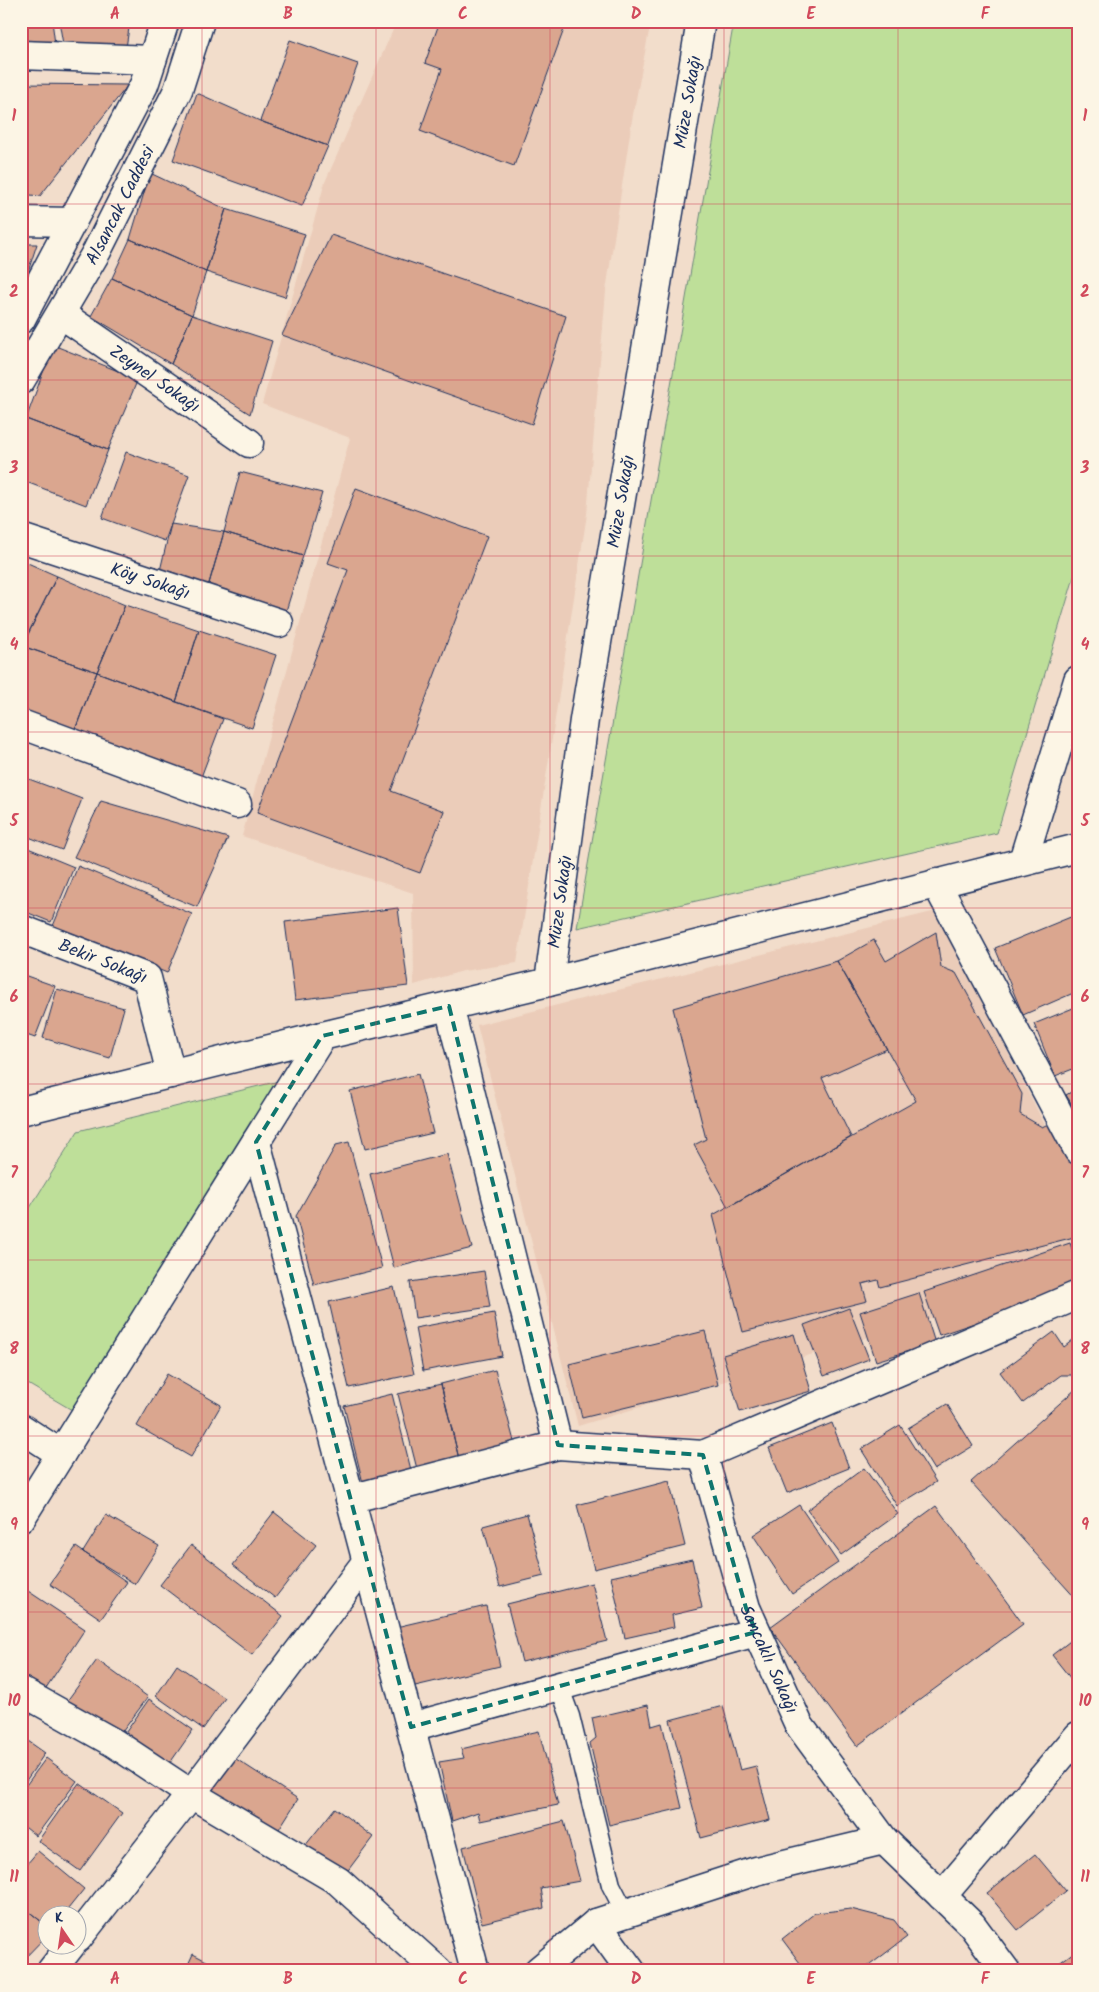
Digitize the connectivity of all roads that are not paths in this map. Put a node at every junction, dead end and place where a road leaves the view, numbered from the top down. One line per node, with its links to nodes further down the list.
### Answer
1 (165, 21): 5 (street, Alsancak Caddesi)
2 (200, 21): 8 (street, Alsancak Caddesi)
3 (701, 21): 21 (street, Müze Sokağı)
4 (21, 55): 5 (street)
5 (152, 60): 7 (street, Alsancak Caddesi)
6 (21, 221): 7 (street)
7 (72, 222): 9 (street, Alsancak Caddesi)
8 (61, 314): 10 (street, Alsancak Caddesi); 11 (street, Zeynel Sokağı)
9 (21, 319)
10 (21, 380)
11 (249, 443)
12 (21, 538): 13 (street, Köy Sokağı)
13 (279, 623)
14 (1078, 680): 18 (street)
15 (21, 724): 16 (street)
16 (237, 804)
17 (1078, 848): 18 (street)
18 (1023, 862): 19 (street)
19 (936, 883): 21 (street); 27 (street)
20 (21, 929): 24 (street, Bekir Sokağı)
21 (550, 982): 22 (street)
22 (449, 1006): 23 (street); 30 (street)
23 (322, 1036): 24 (street); 26 (street)
24 (171, 1074): 25 (street)
25 (21, 1111)
26 (256, 1142): 31 (street); 33 (street)
27 (1078, 1150)
28 (1078, 1295): 32 (street)
29 (21, 1428): 31 (street)
30 (558, 1444): 32 (street); 33 (street)
31 (61, 1454): 34 (street)
32 (703, 1455): 36 (street, Sancaklı Sokağı)
33 (350, 1498): 35 (street)
34 (21, 1518)
35 (367, 1561): 39 (street); 41 (street)
36 (756, 1632): 37 (street); 42 (street, Sancaklı Sokağı)
37 (559, 1686): 39 (street); 44 (lane)
38 (21, 1691): 41 (street)
39 (411, 1727): 50 (street)
40 (1078, 1736): 43 (street)
41 (191, 1794): 46 (street); 49 (street)
42 (884, 1840): 43 (street, Sancaklı Sokağı); 44 (street)
43 (942, 1896): 53 (street, Sancaklı Sokağı)
44 (626, 1914): 45 (street)
45 (596, 1923): 51 (street); 52 (street)
46 (88, 1925)
47 (64, 1954): 48 (street)
48 (51, 1971)
49 (438, 1971)
50 (475, 1971)
51 (538, 1971)
52 (631, 1971)
53 (1006, 1971)

